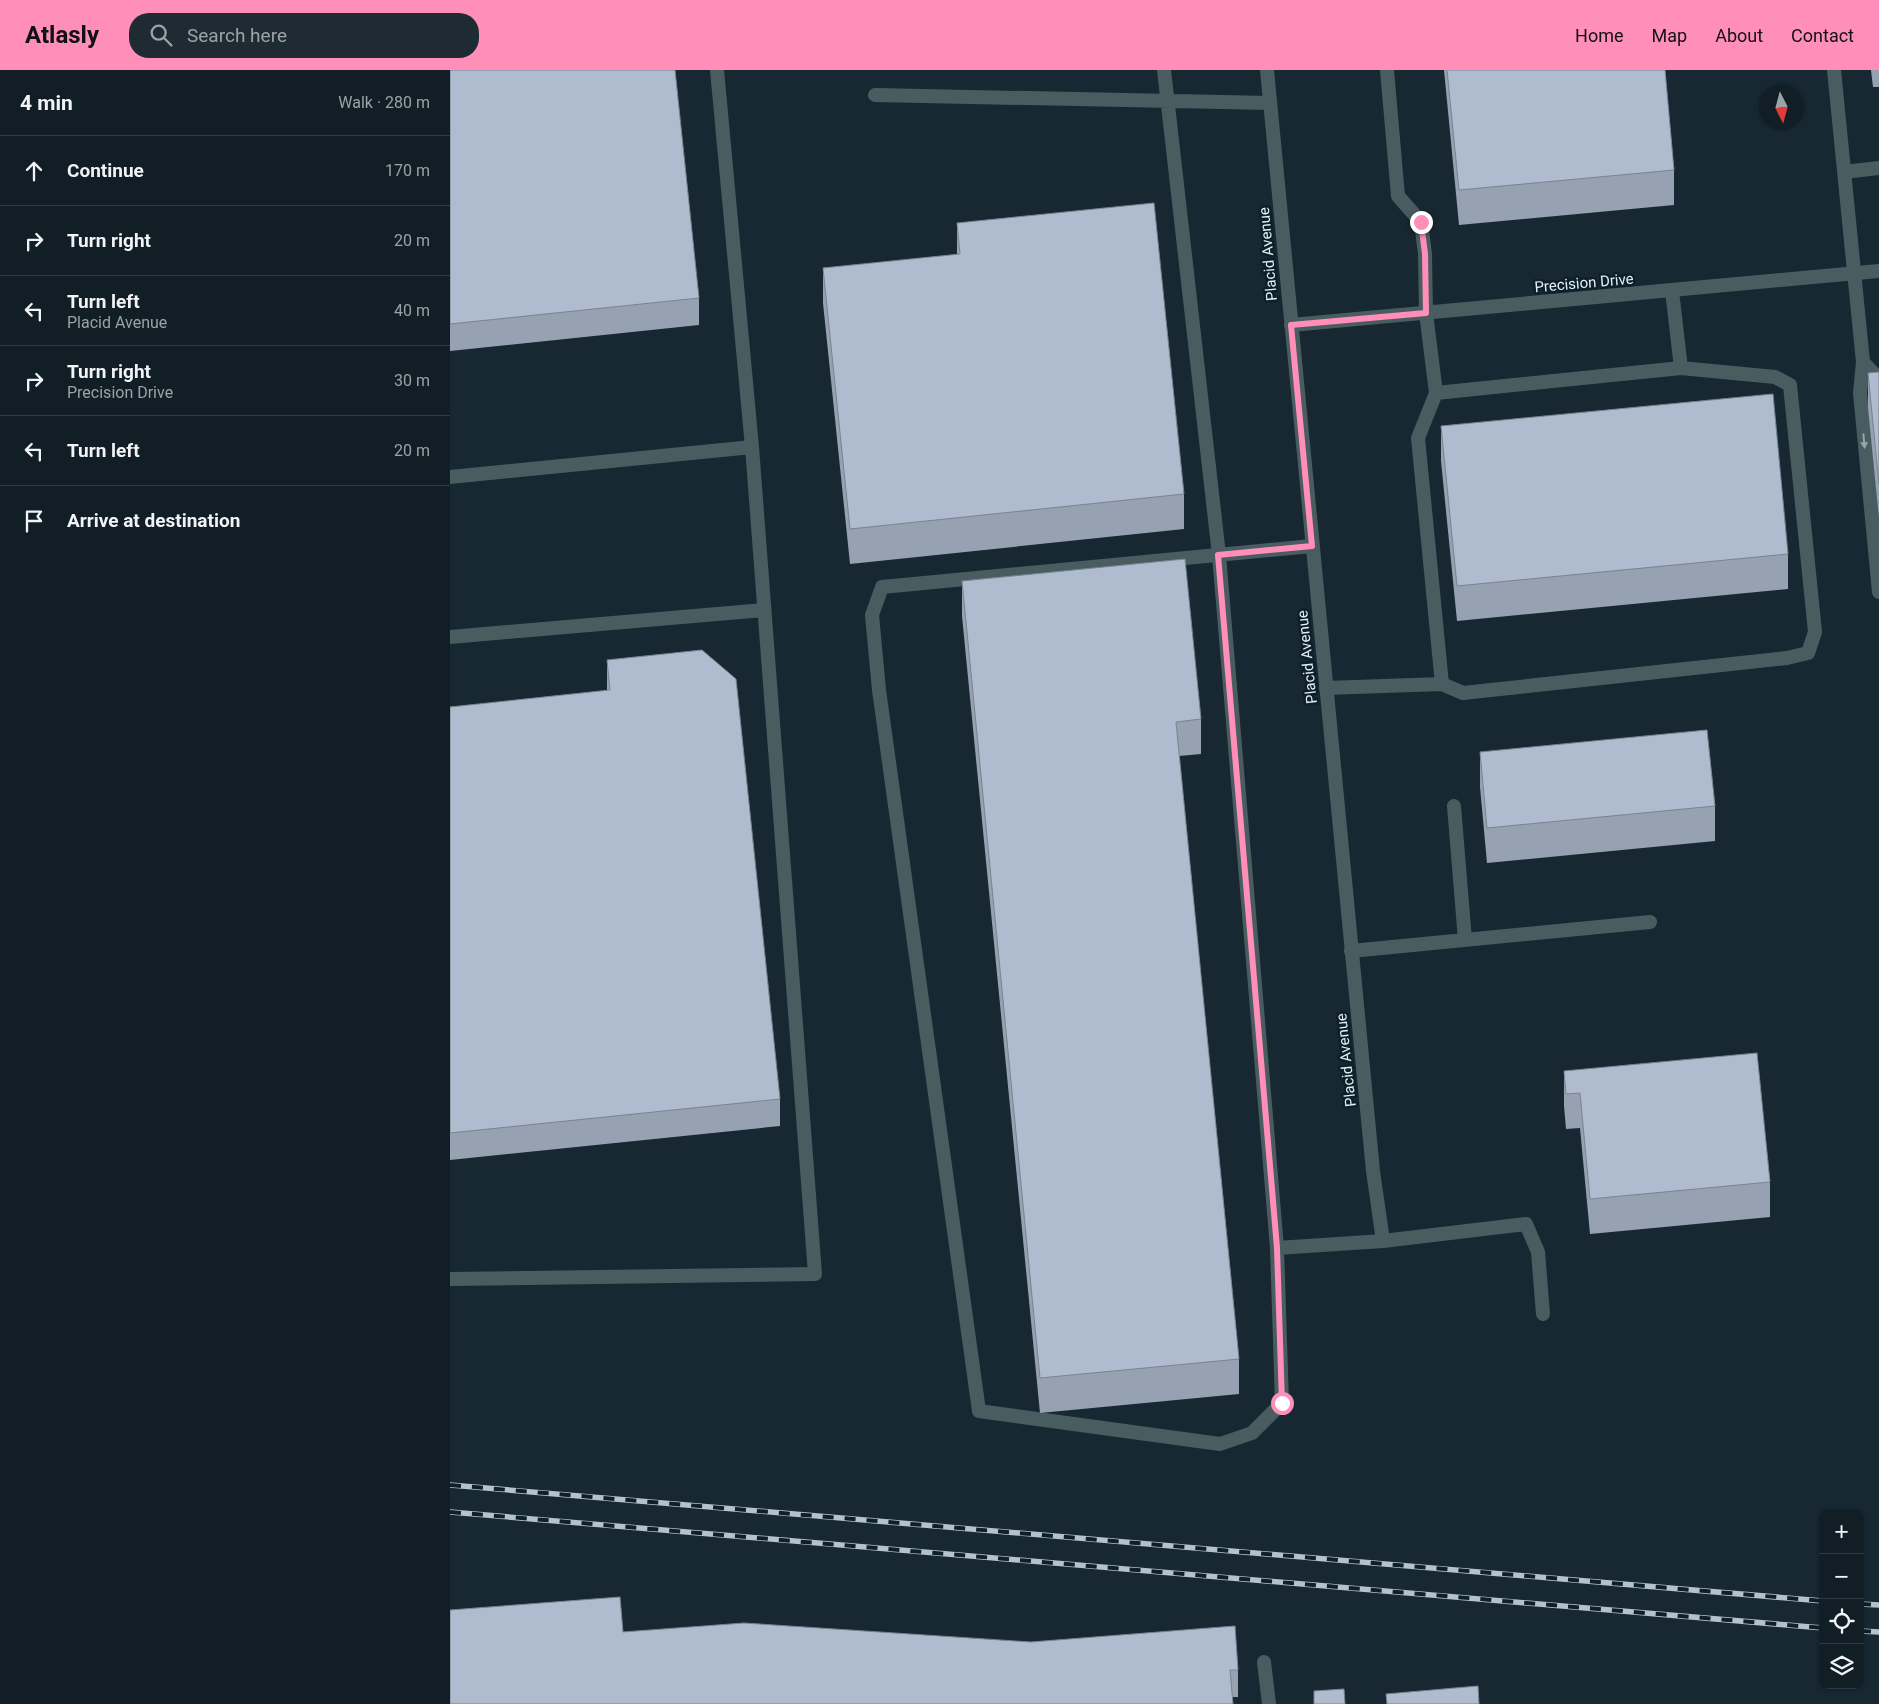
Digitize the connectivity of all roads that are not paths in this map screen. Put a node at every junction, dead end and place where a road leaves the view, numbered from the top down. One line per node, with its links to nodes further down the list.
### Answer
1 (717, 70): 20 (street)
2 (1164, 70): 7 (street)
3 (1267, 70): 8 (street, Placid Avenue)
4 (1387, 70): 14 (street)
5 (1834, 70): 10 (street)
6 (875, 95): 7 (street)
7 (1168, 101): 8 (street); 23 (street)
8 (1270, 103): 15 (street, Placid Avenue)
9 (1879, 168): 10 (street)
10 (1844, 172): 12 (street)
11 (1879, 271): 12 (street, Precision Drive)
12 (1854, 273): 13 (street, Precision Drive); 16 (street)
13 (1672, 291): 14 (street, Precision Drive); 17 (street)
14 (1426, 313): 15 (street, Precision Drive); 19 (street)
15 (1291, 325): 22 (street, Placid Avenue)
16 (1863, 362): 18 (street); 24 (street, one-way to 24)
17 (1681, 368): 19 (street); 27 (street)
18 (1879, 379)
19 (1436, 393): 27 (street)
20 (752, 447): 21 (street); 25 (street)
21 (450, 477)
22 (1312, 546): 23 (street); 28 (street, Placid Avenue)
23 (1218, 555): 34 (street); 34 (street)
24 (1879, 592)
25 (764, 610): 26 (street); 35 (street)
26 (450, 637)
27 (1442, 684): 28 (street)
28 (1326, 688): 32 (street, Placid Avenue)
29 (1454, 806): 31 (street)
30 (1650, 922): 31 (street)
31 (1465, 940): 32 (street)
32 (1351, 951): 33 (street, Placid Avenue)
33 (1383, 1241): 34 (street); 36 (street)
34 (1277, 1248)
35 (450, 1280)
36 (1543, 1314)
37 (1264, 1662): 38 (street)
38 (1268, 1704)

